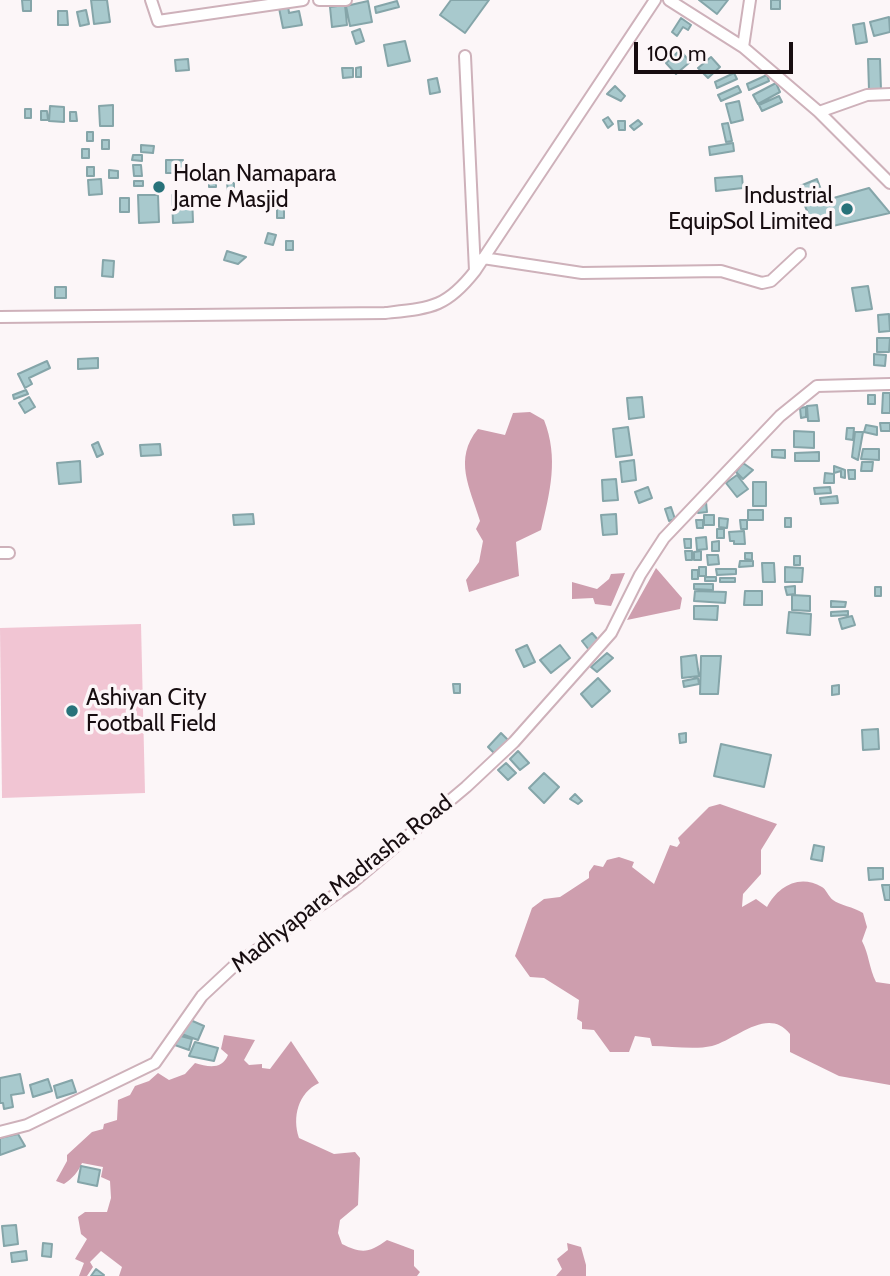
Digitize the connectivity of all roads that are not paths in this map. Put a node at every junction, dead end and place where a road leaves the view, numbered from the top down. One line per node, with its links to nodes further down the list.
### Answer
1 (151, 0): 2 (street)
2 (303, 0)
3 (319, 0): 4 (street)
4 (346, 0)
5 (655, 0): 14 (street)
6 (670, 0): 8 (street)
7 (750, 0): 8 (street)
8 (743, 47): 11 (street)
9 (465, 56): 15 (street)
10 (890, 94): 11 (street)
11 (819, 113): 12 (street)
12 (890, 183)
13 (800, 254): 14 (street)
14 (483, 258): 15 (street)
15 (475, 271): 16 (street)
16 (0, 317)
17 (890, 384): 18 (street, Madhyapara Madrasha Road)
18 (0, 1132)

